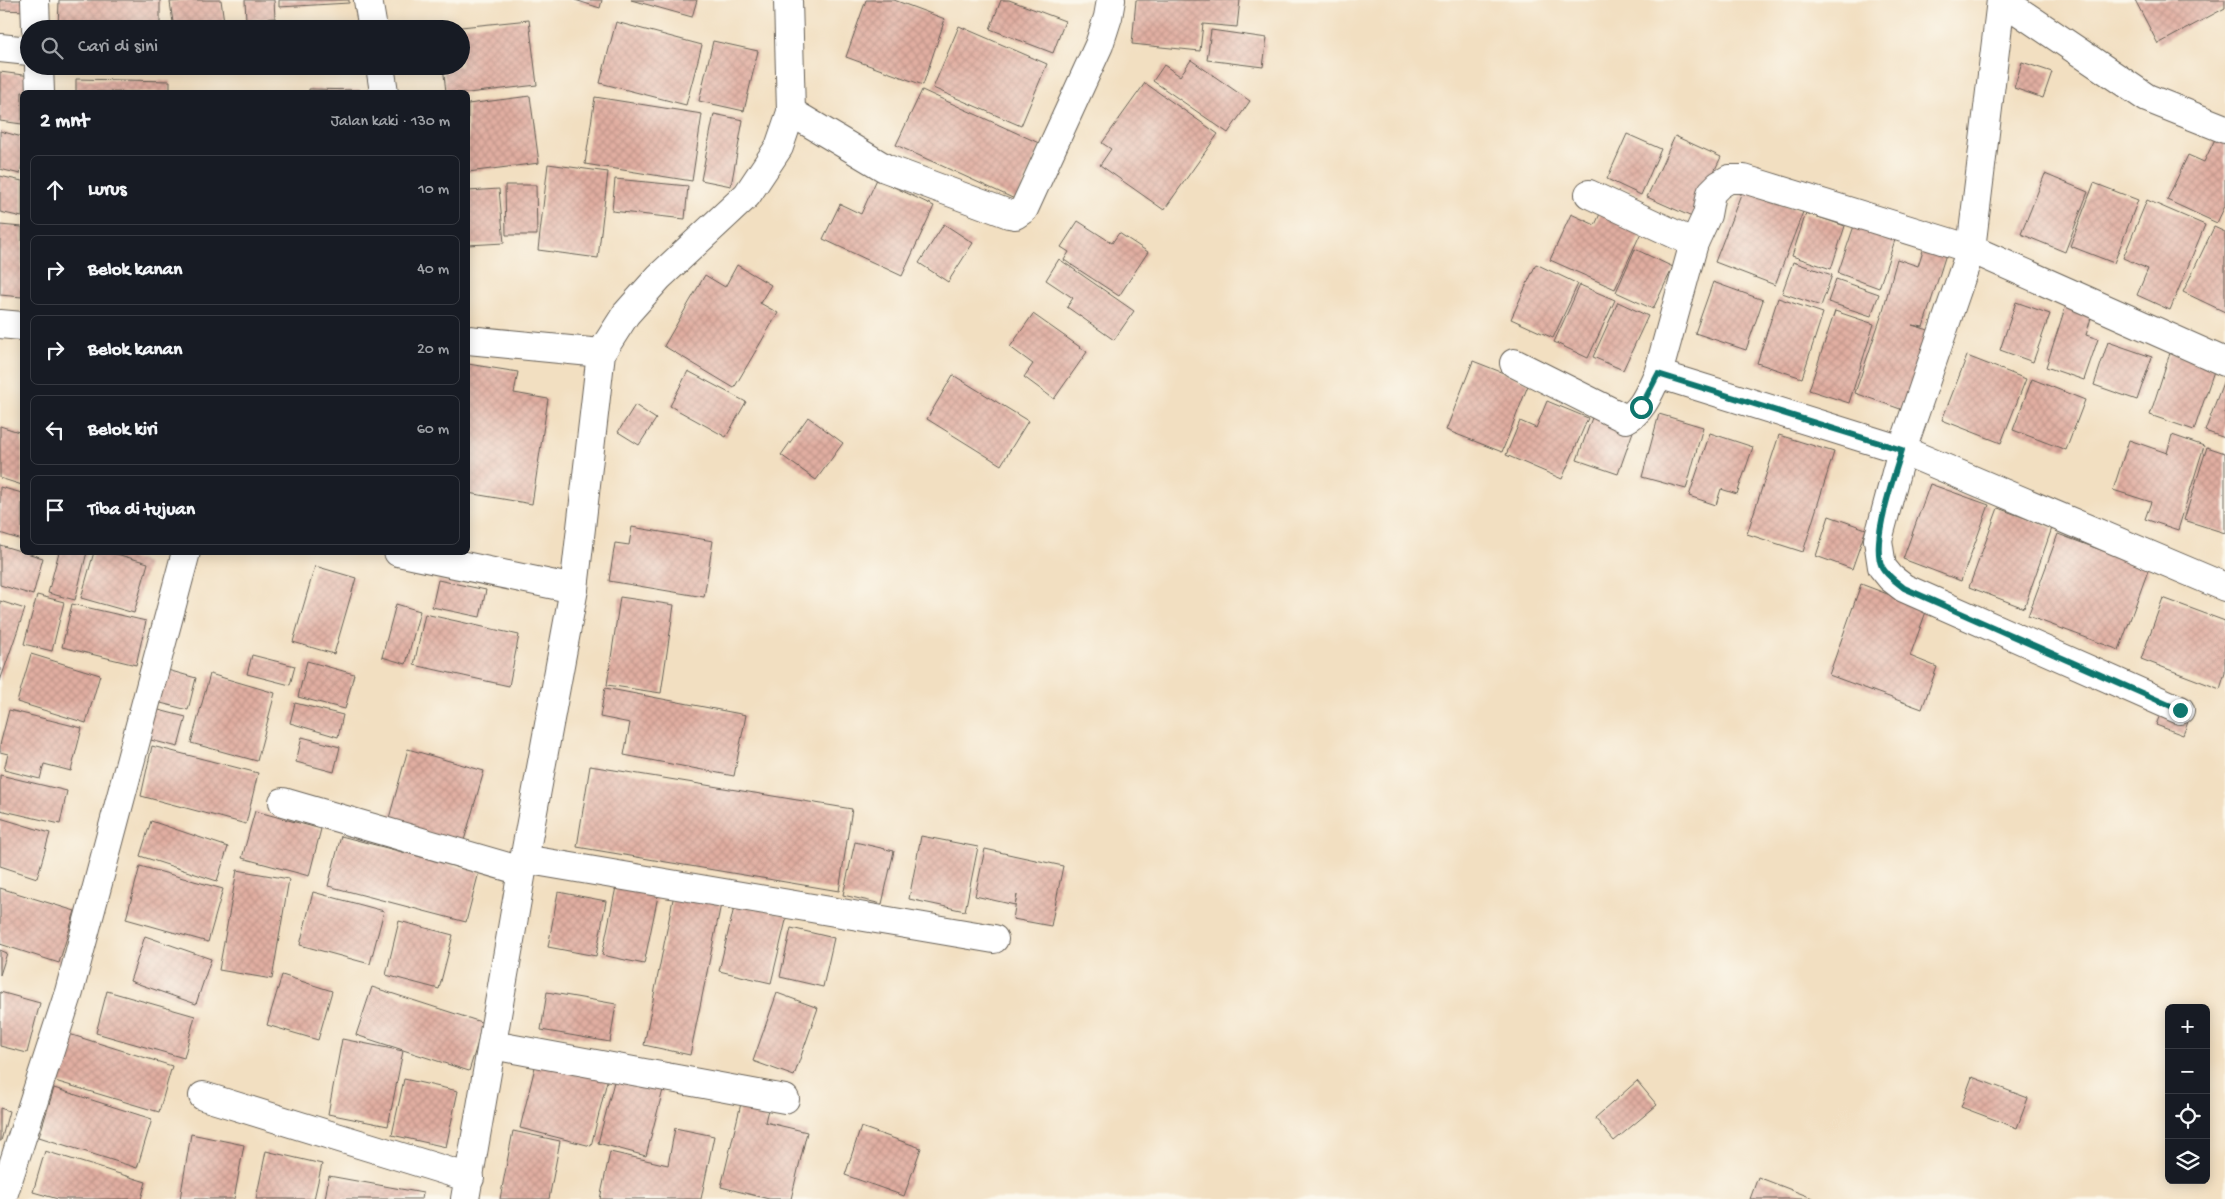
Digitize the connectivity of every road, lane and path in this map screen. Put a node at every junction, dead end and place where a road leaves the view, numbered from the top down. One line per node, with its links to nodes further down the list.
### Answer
1 (35, 0): 6 (street)
2 (368, 0): 7 (street)
3 (788, 0): 14 (street)
4 (1111, 0): 14 (street)
5 (2002, 0): 15 (street); 18 (street)
6 (36, 20)
7 (371, 20)
8 (0, 48): 9 (street)
9 (20, 50)
10 (39, 75): 12 (street)
11 (381, 75): 13 (street)
12 (40, 90)
13 (384, 90)
14 (791, 112): 22 (street)
15 (2225, 129)
16 (1589, 194): 17 (street)
17 (1694, 243): 18 (street); 25 (street)
18 (1971, 249): 23 (street); 26 (street)
19 (0, 324): 20 (street)
20 (20, 326)
21 (470, 340): 22 (street)
22 (601, 353): 30 (street)
23 (2225, 362)
24 (1514, 363): 25 (street)
25 (1658, 374): 26 (street)
26 (1902, 450): 29 (street); 31 (street)
27 (185, 555): 39 (street)
28 (412, 555): 30 (street)
29 (2225, 587)
30 (574, 589): 33 (street)
31 (2180, 710)
32 (283, 802): 33 (street)
33 (523, 865): 34 (street); 35 (street)
34 (994, 939)
35 (492, 1045): 37 (street); 38 (street)
36 (203, 1096): 38 (street)
37 (786, 1099)
38 (467, 1188)
39 (2, 1199)

